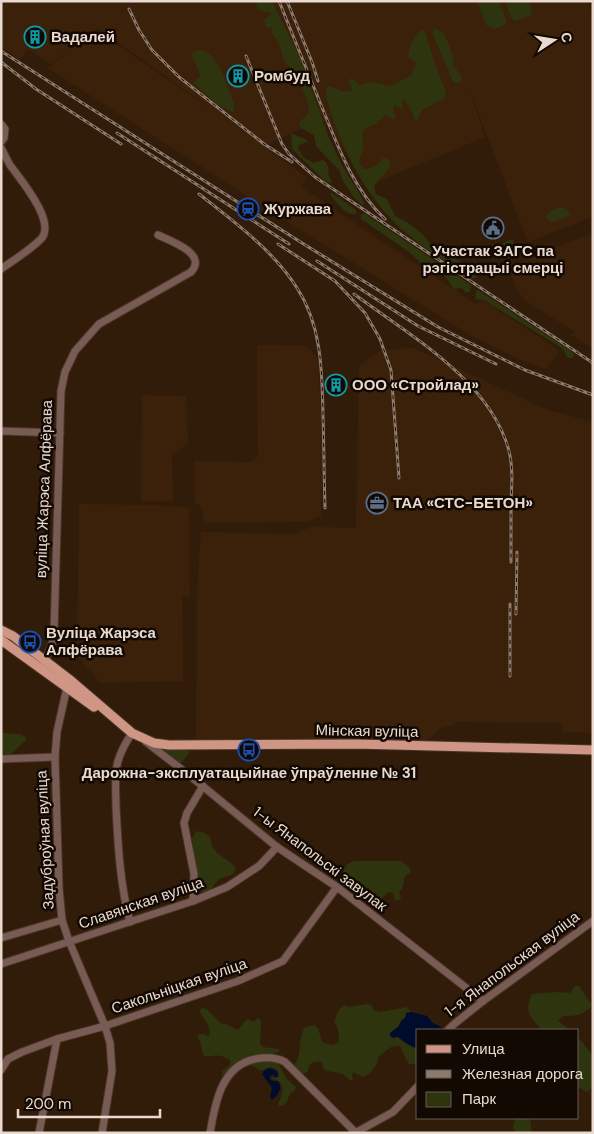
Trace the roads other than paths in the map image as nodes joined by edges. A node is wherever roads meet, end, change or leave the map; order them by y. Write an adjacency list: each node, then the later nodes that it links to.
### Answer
1 (1, 124): 2 (street)
2 (1, 142)
3 (1, 148): 5 (street)
4 (158, 234): 7 (street, вуліца Жарэса Алфёрава)
5 (1, 269)
6 (1, 431): 7 (street)
7 (60, 433): 10 (street, вуліца Жарэса Алфёрава)
8 (1, 630): 10 (main road)
9 (1, 640): 10 (main road)
10 (43, 665): 11 (main road, Мінская вуліца)
11 (68, 683): 12 (main road, Мінская вуліца); 15 (street, Задуброўная вуліца)
12 (132, 733): 13 (main road, Мінская вуліца); 23 (street)
13 (142, 739): 14 (main road, Мінская вуліца); 17 (street, 1-ы Янапольскі завулак)
14 (593, 750)
15 (55, 758): 16 (street); 21 (street, Задуброўная вуліца)
16 (1, 759)
17 (203, 786): 18 (street, 1-ы Янапольскі завулак); 20 (street)
18 (277, 847): 19 (street, 1-ы Янапольскі завулак); 20 (street, Славянская вуліца)
19 (337, 887): 27 (street, 1-ы Янапольскі завулак); 28 (street, Сакольніцкая вуліца)
20 (193, 901): 23 (street, Славянская вуліца)
21 (62, 920): 24 (street, Славянская вуліца); 25 (street, Задуброўная вуліца)
22 (593, 921): 27 (street, 1-я Янапольская вуліца)
23 (130, 922): 25 (street, Славянская вуліца)
24 (1, 938)
25 (69, 941): 26 (street, Славянская вуліца); 28 (street, Задуброўная вуліца)
26 (1, 964)
27 (483, 1001): 29 (street, 1-я Янапольская вуліца)
28 (105, 1026): 30 (street, Сакольніцкая вуліца); 34 (street, Задуброўная вуліца)
29 (449, 1029)
30 (57, 1039): 31 (street, Сакольніцкая вуліца); 33 (street)
31 (1, 1070)
32 (416, 1088): 36 (street)
33 (39, 1133)
34 (102, 1133)
35 (210, 1133): 36 (street)
36 (356, 1133)

